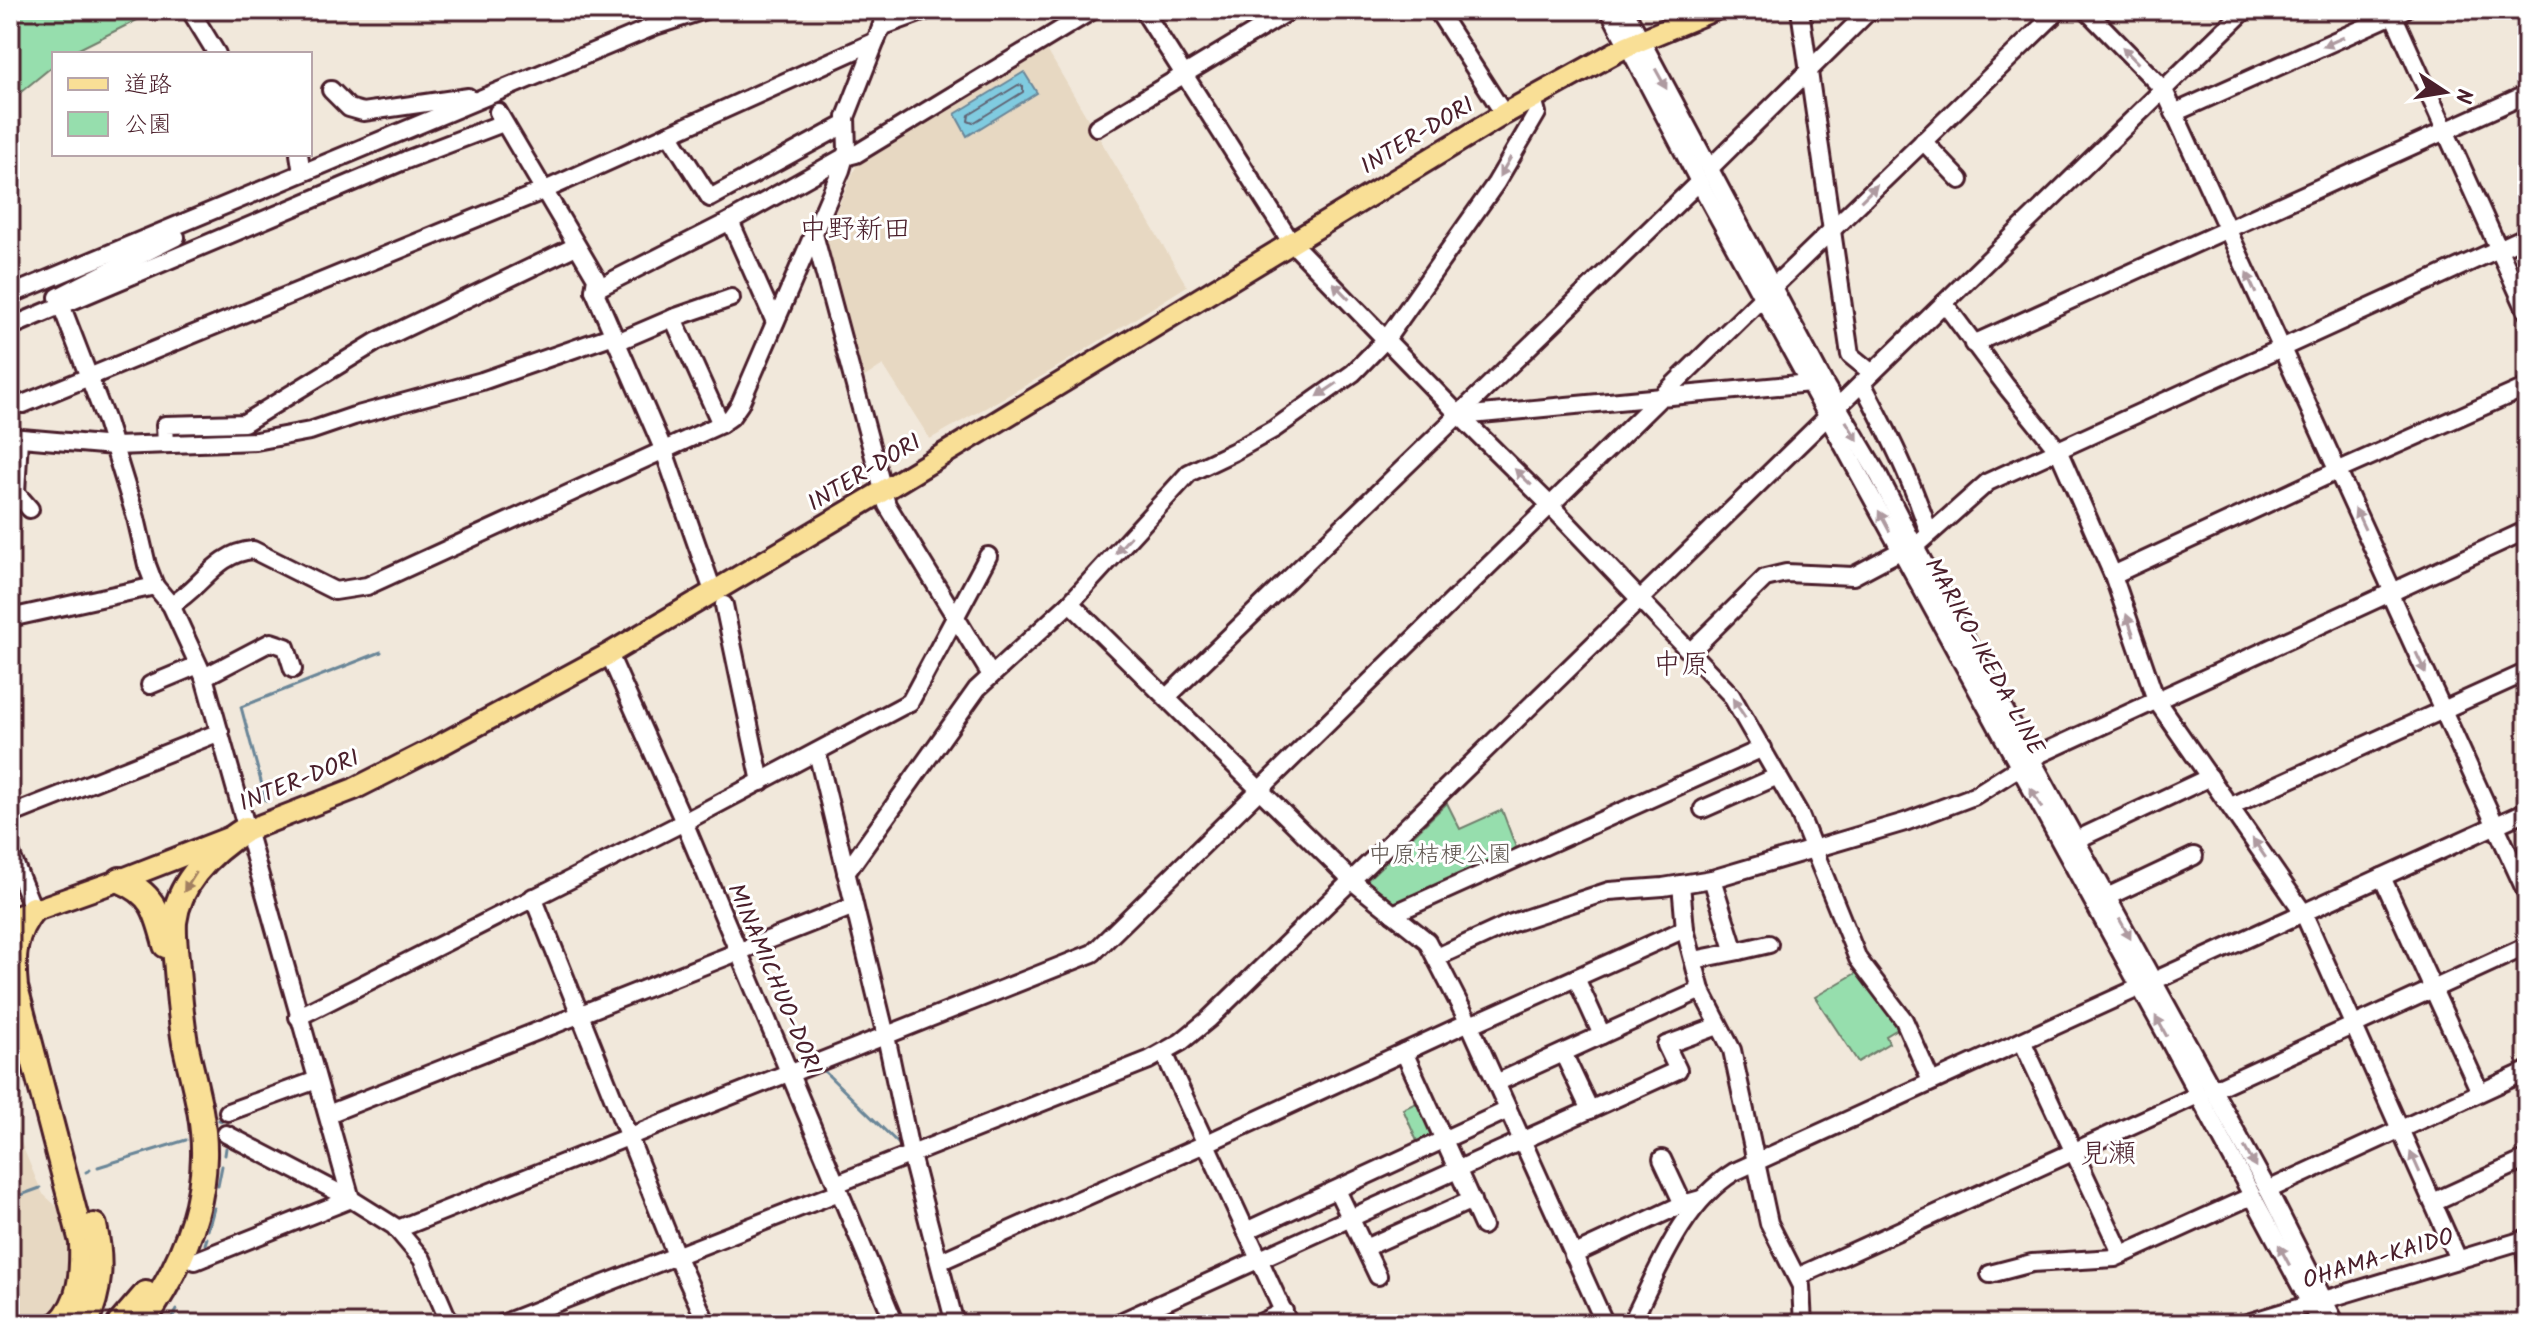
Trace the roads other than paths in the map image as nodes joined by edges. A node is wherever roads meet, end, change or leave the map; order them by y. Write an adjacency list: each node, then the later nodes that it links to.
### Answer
1 (190, 10): 20 (street)
2 (705, 10): 26 (street)
3 (888, 10): 18 (street)
4 (928, 10): 18 (street)
5 (1093, 10): 37 (street)
6 (1143, 10): 22 (street)
7 (1291, 10): 22 (street)
8 (1437, 10): 29 (street)
9 (1609, 10): 19 (street, MARIKO-IKEDA LINE)
10 (1625, 10): 19 (street, MARIKO-IKEDA LINE)
11 (1714, 10): 19 (main road, INTER-DORI)
12 (1800, 10): 21 (street)
13 (1870, 10): 21 (street)
14 (2059, 10): 34 (street)
15 (2086, 10): 24 (street, one-way to 15)
16 (2245, 10): 24 (street)
17 (2396, 12): 28 (street, one-way to 28); 32 (street)
18 (878, 34): 30 (street); 33 (street)
19 (1634, 43): 27 (main road, INTER-DORI); 39 (street, MARIKO-IKEDA LINE, one-way to 39); 42 (street, MARIKO-IKEDA LINE)
20 (216, 52)
21 (1809, 71): 39 (street); 47 (street)
22 (1184, 74): 31 (street); 50 (street)
23 (331, 90): 26 (street)
24 (2164, 90): 28 (street); 57 (street)
25 (2527, 94): 32 (street)
26 (486, 97): 38 (street)
27 (1533, 98): 29 (main road, INTER-DORI); 64 (street, one-way to 64)
28 (2174, 113): 46 (street)
29 (1504, 114): 50 (main road, INTER-DORI)
30 (844, 125): 33 (street); 37 (street)
31 (1097, 127)
32 (2447, 131): 46 (street); 52 (street)
33 (669, 134): 43 (street)
34 (1923, 141): 41 (street); 47 (street, one-way to 34)
35 (299, 156): 40 (street)
36 (309, 156): 38 (street)
37 (844, 157): 44 (street); 48 (street)
38 (321, 165): 40 (street)
39 (1710, 168): 54 (street, MARIKO-IKEDA LINE)
40 (302, 173): 45 (street)
41 (1960, 180)
42 (1699, 182): 54 (street, MARIKO-IKEDA LINE); 74 (street)
43 (545, 190): 51 (street); 58 (street); 68 (street)
44 (730, 221): 53 (street); 61 (street)
45 (182, 225): 55 (street); 58 (street)
46 (2226, 228): 65 (street); 66 (street, one-way to 46)
47 (1831, 231): 54 (street); 67 (street)
48 (814, 234): 61 (street); 82 (street)
49 (2527, 236): 52 (street)
50 (1291, 242): 64 (street, one-way to 50); 82 (main road, INTER-DORI)
51 (576, 246): 53 (street); 77 (street)
52 (2499, 249): 59 (street); 66 (street)
53 (594, 290): 63 (street)
54 (1768, 292): 69 (street, MARIKO-IKEDA LINE); 71 (street); 73 (street, MARIKO-IKEDA LINE)
55 (10, 295)
56 (731, 298): 60 (street)
57 (1944, 303): 65 (street); 67 (street)
58 (60, 305): 62 (street); 68 (street)
59 (2527, 312)
60 (673, 318): 63 (street); 75 (street)
61 (775, 322): 75 (street)
62 (10, 327)
63 (615, 338): 77 (street); 80 (street)
64 (1387, 338): 74 (street); 94 (street, one-way to 94)
65 (1973, 344): 79 (street)
66 (2280, 348): 79 (street); 81 (street)
67 (1867, 378): 73 (street); 86 (street)
68 (90, 379): 72 (street); 78 (street)
69 (1810, 383): 71 (street); 73 (street, MARIKO-IKEDA LINE)
70 (2527, 387): 81 (street)
71 (1660, 397): 74 (street); 83 (street)
72 (23, 404)
73 (1832, 411): 87 (street, MARIKO-IKEDA LINE); 93 (street)
74 (1460, 416): 83 (street, one-way to 74); 105 (street)
75 (721, 424): 80 (street)
76 (14, 437): 78 (street); 84 (street)
77 (166, 444): 78 (street)
78 (114, 446): 90 (street)
79 (2058, 450): 86 (street); 89 (street)
80 (664, 451): 92 (street); 95 (street)
81 (2337, 471): 89 (street); 91 (street, one-way to 81)
82 (883, 491): 92 (main road, INTER-DORI); 96 (street)
83 (1550, 505): 93 (street); 115 (street)
84 (30, 509)
85 (2527, 530): 91 (street)
86 (1929, 533): 87 (street)
87 (1908, 549): 98 (street); 111 (street, MARIKO-IKEDA LINE)
88 (988, 556): 96 (street)
89 (2113, 575): 106 (street, one-way to 89)
90 (155, 586): 95 (street); 97 (street)
91 (2390, 591): 106 (street); 107 (street, one-way to 107)
92 (719, 598): 99 (main road, INTER-DORI); 114 (street)
93 (1641, 600): 98 (street); 131 (street)
94 (1070, 603): 103 (street); 105 (street)
95 (171, 605): 101 (street)
96 (955, 614): 103 (street); 110 (street)
97 (10, 618)
98 (1691, 651): 109 (street, one-way to 98)
99 (609, 654): 120 (street, MINAMICHUO-DORI); 122 (main road, INTER-DORI)
100 (293, 669): 101 (street)
101 (201, 671): 104 (street); 108 (street)
102 (2527, 672): 107 (street)
103 (991, 675): 127 (street)
104 (150, 685)
105 (1167, 697): 115 (street)
106 (2156, 700): 111 (street); 113 (street)
107 (2443, 710): 116 (street); 121 (street)
108 (220, 732): 119 (street); 122 (street)
109 (1763, 748): 112 (street); 139 (street)
110 (817, 752): 114 (street); 127 (street)
111 (2026, 763): 123 (street, MARIKO-IKEDA LINE); 124 (street); 148 (street, MARIKO-IKEDA LINE, one-way to 111)
112 (1778, 776): 117 (street); 124 (street)
113 (2210, 777): 116 (street); 123 (street)
114 (761, 782): 120 (street)
115 (1260, 788): 131 (street); 160 (street)
116 (2231, 806): 137 (street, one-way to 116)
117 (1703, 809)
118 (2527, 811): 121 (street)
119 (10, 815)
120 (684, 822): 134 (street); 144 (street, MINAMICHUO-DORI)
121 (2497, 825): 128 (street); 133 (street)
122 (246, 829): 130 (main road, INTER-DORI); 151 (highway, one-way to 151); 154 (street)
123 (2076, 840): 135 (street, MARIKO-IKEDA LINE)
124 (1815, 850): 129 (street); 169 (street)
125 (10, 852): 138 (street)
126 (2194, 856): 135 (street)
127 (846, 873): 136 (street)
128 (2382, 877): 137 (street); 149 (street)
129 (1712, 879): 132 (street); 143 (street)
130 (120, 880): 138 (main road, INTER-DORI); 151 (highway)
131 (1351, 880): 139 (street); 164 (street)
132 (1681, 884): 140 (street); 145 (street)
133 (2527, 894)
134 (533, 897): 153 (street); 154 (street)
135 (2107, 897): 148 (street, MARIKO-IKEDA LINE, one-way to 148)
136 (854, 906): 144 (street); 160 (street)
137 (2303, 912): 148 (street); 156 (street)
138 (21, 914): 158 (highway)
139 (1393, 914): 145 (street)
140 (1685, 929): 146 (street); 147 (street)
141 (1769, 944): 143 (street)
142 (2527, 946): 149 (street)
143 (1739, 951): 146 (street)
144 (737, 952): 153 (street); 167 (street, MINAMICHUO-DORI)
145 (1437, 957): 155 (street)
146 (1694, 960): 150 (street)
147 (1576, 978): 155 (street); 159 (street)
148 (2147, 984): 162 (street); 171 (street, MARIKO-IKEDA LINE)
149 (2431, 989): 156 (street); 172 (street)
150 (1701, 990): 157 (street); 159 (street)
151 (179, 993): 161 (highway)
152 (10, 995): 158 (highway)
153 (580, 1015): 177 (street); 180 (street)
154 (298, 1017): 168 (street)
155 (1469, 1024): 163 (street); 170 (street)
156 (2353, 1025): 171 (street); 178 (street)
157 (1718, 1026): 175 (street); 188 (street)
158 (26, 1029): 173 (highway)
159 (1602, 1035): 165 (street)
160 (886, 1036): 167 (street); 185 (street)
161 (185, 1041): 220 (highway); 221 (highway)
162 (2022, 1041): 169 (street); 184 (street)
163 (1404, 1052): 181 (street); 183 (street)
164 (1164, 1053): 183 (street); 185 (street)
165 (1563, 1053): 170 (street); 175 (street)
166 (2527, 1071): 172 (street)
167 (789, 1074): 180 (street); 190 (street, MINAMICHUO-DORI)
168 (317, 1080): 176 (street); 177 (street)
169 (1931, 1081): 188 (street)
170 (1496, 1083): 174 (street)
171 (2205, 1092): 184 (street); 192 (street, MARIKO-IKEDA LINE, one-way to 192); 193 (street, MARIKO-IKEDA LINE)
172 (2480, 1092): 178 (street)
173 (48, 1108): 218 (highway); 219 (highway)
174 (1508, 1110): 181 (street); 182 (street)
175 (1590, 1110): 182 (street)
176 (228, 1112)
177 (328, 1114): 194 (street)
178 (2400, 1128): 192 (street); 197 (street, one-way to 178)
179 (226, 1134): 194 (street)
180 (629, 1137): 201 (street); 205 (street)
181 (1444, 1140): 189 (street); 191 (street)
182 (1521, 1141): 189 (street); 206 (street)
183 (1207, 1143): 202 (street); 211 (street)
184 (2074, 1150): 207 (street); 215 (street)
185 (911, 1155): 190 (street); 211 (street)
186 (1662, 1159): 198 (street)
187 (2527, 1159): 197 (street)
188 (1754, 1161): 195 (street); 215 (street)
189 (1458, 1168): 196 (street); 199 (street)
190 (837, 1188): 205 (street); 225 (street, MINAMICHUO-DORI)
191 (1337, 1190): 199 (street); 202 (street)
192 (2268, 1190): 216 (street, MARIKO-IKEDA LINE)
193 (2252, 1196): 207 (street); 216 (street, MARIKO-IKEDA LINE, one-way to 193)
194 (351, 1199): 201 (street); 210 (street)
195 (1701, 1199): 198 (street); 230 (street)
196 (1472, 1200): 200 (street); 204 (street)
197 (2433, 1202): 208 (street)
198 (1683, 1204): 206 (street)
199 (1350, 1218): 204 (street); 209 (street)
200 (1483, 1226)
201 (398, 1229): 222 (street)
202 (1246, 1231): 209 (street)
203 (2526, 1239): 208 (street, OHAMA-KAIDO); 212 (street)
204 (1365, 1248): 214 (street)
205 (674, 1250): 223 (street); 224 (street)
206 (1573, 1255): 229 (street)
207 (2122, 1255): 213 (street)
208 (2458, 1259): 216 (street, OHAMA-KAIDO)
209 (1259, 1260): 217 (street); 227 (street)
210 (195, 1261)
211 (941, 1261): 226 (street)
212 (2527, 1266)
213 (1990, 1274)
214 (1378, 1276)
215 (1797, 1277): 231 (street)
216 (2317, 1303): 232 (street, OHAMA-KAIDO); 233 (street, MARIKO-IKEDA LINE); 234 (street, MARIKO-IKEDA LINE)
217 (1287, 1318): 228 (street)
218 (59, 1324)
219 (85, 1324)
220 (120, 1324)
221 (141, 1324)
222 (450, 1324)
223 (502, 1324)
224 (707, 1324)
225 (895, 1324)
226 (955, 1324)
227 (1116, 1324)
228 (1258, 1324)
229 (1605, 1324)
230 (1631, 1324)
231 (1803, 1324)
232 (2244, 1324)
233 (2321, 1324)
234 (2336, 1324)

